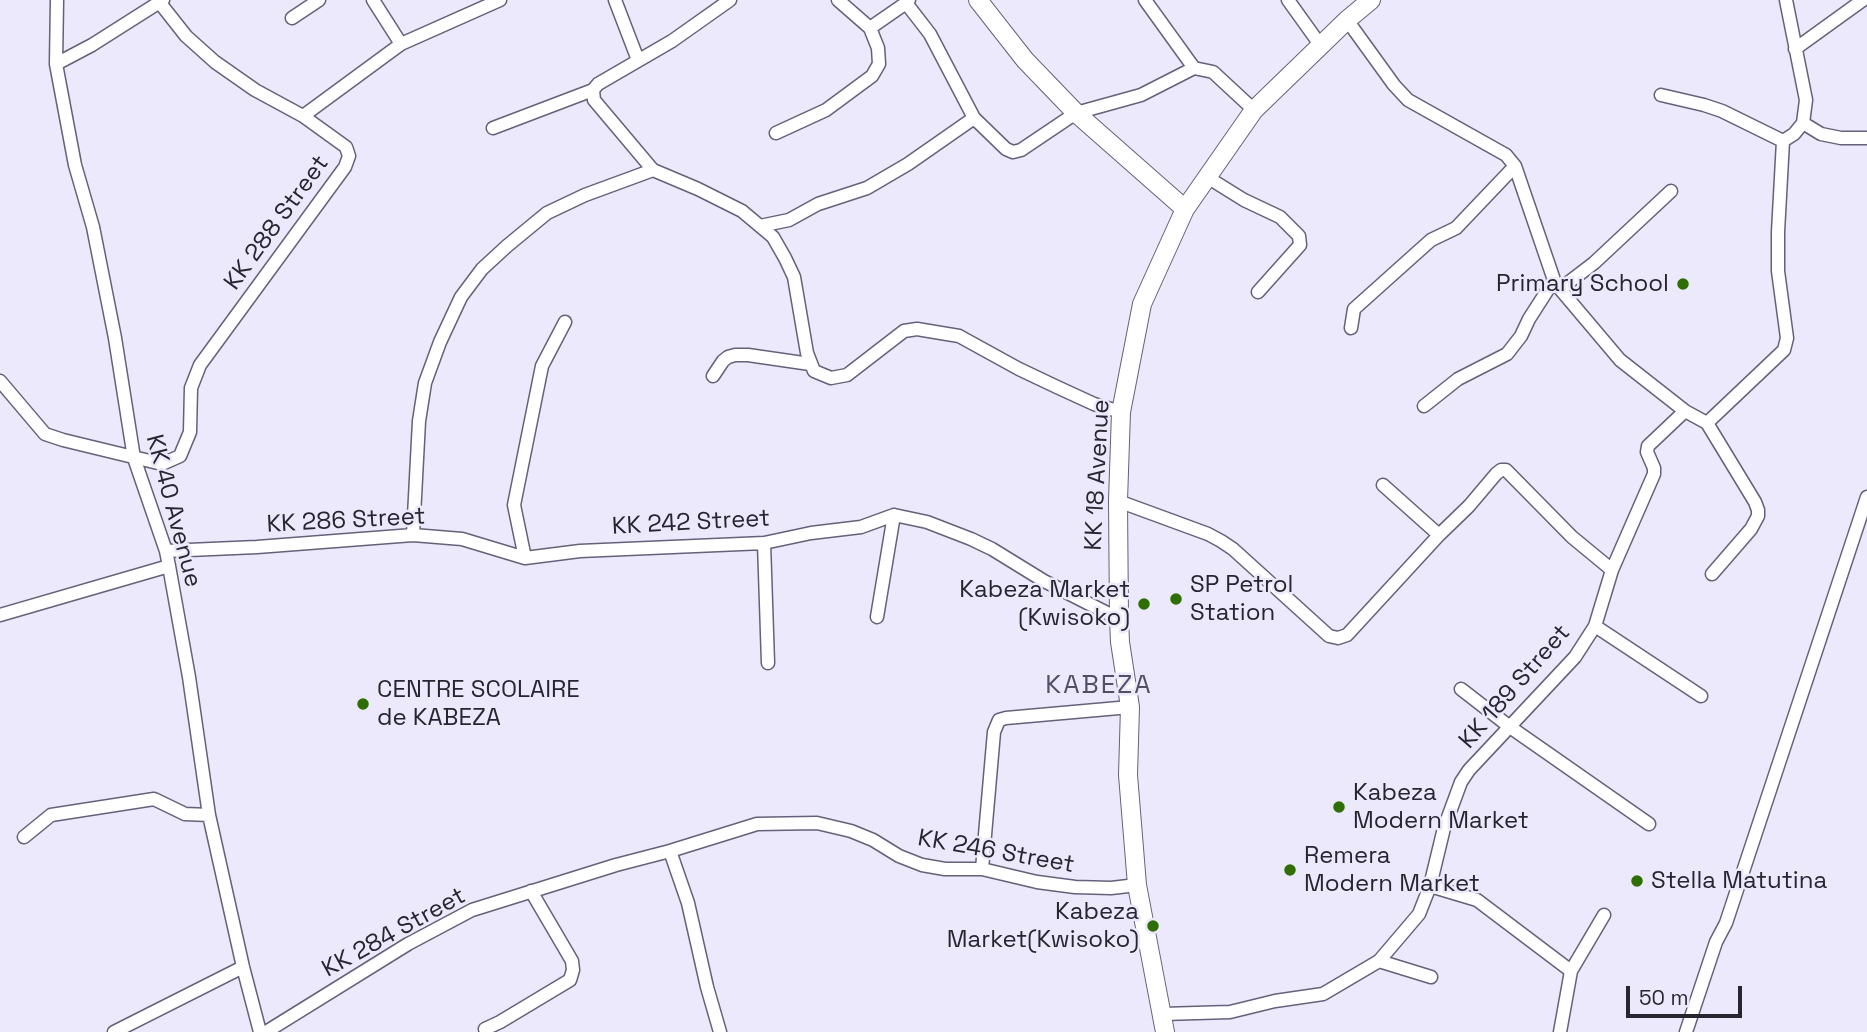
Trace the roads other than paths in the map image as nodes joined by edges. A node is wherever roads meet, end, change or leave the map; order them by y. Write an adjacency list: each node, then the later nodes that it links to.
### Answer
1 (57, 0): 24 (street, KK 40 Avenue)
2 (319, 0): 17 (street)
3 (373, 0): 20 (street)
4 (500, 0): 16 (street)
5 (615, 0): 23 (street)
6 (730, 0): 23 (street)
7 (838, 0): 19 (street)
8 (978, 0): 29 (main road)
9 (1145, 0): 25 (street)
10 (1289, 0): 21 (street)
11 (1371, 0): 18 (main road, KK 18 Avenue)
12 (1786, 0): 22 (street)
13 (1863, 0): 22 (street)
14 (161, 1): 24 (street); 30 (street, KK 288 Street)
15 (907, 2): 19 (street); 31 (street)
16 (483, 3): 20 (street)
17 (292, 18)
18 (1347, 20): 21 (main road, KK 18 Avenue); 37 (street)
19 (870, 28): 34 (street)
20 (401, 44): 30 (street)
21 (1321, 46): 28 (main road, KK 18 Avenue)
22 (1795, 49): 32 (street)
23 (638, 60): 26 (street)
24 (56, 64): 54 (street, KK 40 Avenue)
25 (1194, 68): 28 (street); 29 (street)
26 (593, 90): 33 (street); 38 (street)
27 (1661, 95): 36 (street)
28 (1254, 110): 39 (main road, KK 18 Avenue)
29 (1076, 113): 31 (street); 41 (main road)
30 (303, 116): 54 (street, KK 288 Street)
31 (974, 118): 42 (street)
32 (1803, 123): 35 (street); 36 (street)
33 (493, 128)
34 (776, 133)
35 (1867, 138)
36 (1783, 141): 53 (street)
37 (1516, 166): 43 (street); 46 (street)
38 (653, 170): 42 (street); 59 (street)
39 (1207, 177): 41 (main road, KK 18 Avenue); 44 (street)
40 (1671, 191): 43 (street)
41 (1185, 209): 52 (main road, KK 18 Avenue)
42 (760, 226): 47 (street)
43 (1557, 285): 50 (street); 51 (street)
44 (1258, 292)
45 (565, 322): 63 (street)
46 (1351, 328)
47 (810, 364): 48 (street); 52 (street)
48 (713, 376)
49 (0, 381): 54 (street)
50 (1424, 406)
51 (1685, 411): 53 (street); 65 (street, KK 189 Street)
52 (1121, 412): 57 (main road, KK 18 Avenue)
53 (1707, 423): 66 (street)
54 (134, 458): 62 (street, KK 40 Avenue)
55 (1383, 485): 60 (street)
56 (1867, 497): 96 (street)
57 (1118, 501): 60 (street); 69 (main road, KK 18 Avenue)
58 (894, 515): 61 (street, KK 242 Street); 68 (street); 69 (street)
59 (413, 535): 62 (street, KK 286 Street); 63 (street, KK 286 Street)
60 (1439, 536): 65 (street)
61 (764, 543): 63 (street, KK 242 Street); 71 (street)
62 (166, 551): 64 (street, KK 40 Avenue)
63 (525, 558)
64 (169, 566): 67 (street); 76 (street, KK 40 Avenue)
65 (1612, 570): 70 (street, KK 189 Street)
66 (1712, 574)
67 (0, 615)
68 (877, 617)
69 (1119, 619): 74 (main road, KK 18 Avenue)
70 (1595, 626): 73 (street); 75 (street, KK 189 Street)
71 (768, 663)
72 (1461, 689): 75 (street)
73 (1701, 696)
74 (1130, 707): 80 (street); 81 (main road, KK 18 Avenue)
75 (1510, 727): 77 (street); 82 (street, KK 189 Street)
76 (209, 815): 78 (street); 86 (street, KK 40 Avenue)
77 (1649, 824)
78 (24, 837)
79 (670, 850): 80 (street, KK 246 Street); 83 (street, KK 284 Street); 94 (street)
80 (982, 869): 81 (street, KK 246 Street)
81 (1137, 886): 89 (main road, KK 18 Avenue)
82 (1430, 886): 85 (street, KK 189 Street); 87 (street)
83 (531, 891): 90 (street); 93 (street, KK 284 Street)
84 (1604, 915): 87 (street)
85 (1378, 961): 88 (street); 89 (street, KK 189 Street)
86 (243, 967): 91 (street); 92 (street, KK 40 Avenue)
87 (1571, 971): 95 (street)
88 (1432, 977)
89 (1163, 1027)
90 (485, 1029)
91 (114, 1032)
92 (260, 1032)
93 (266, 1032)
94 (720, 1032)
95 (1560, 1032)
96 (1686, 1032)

